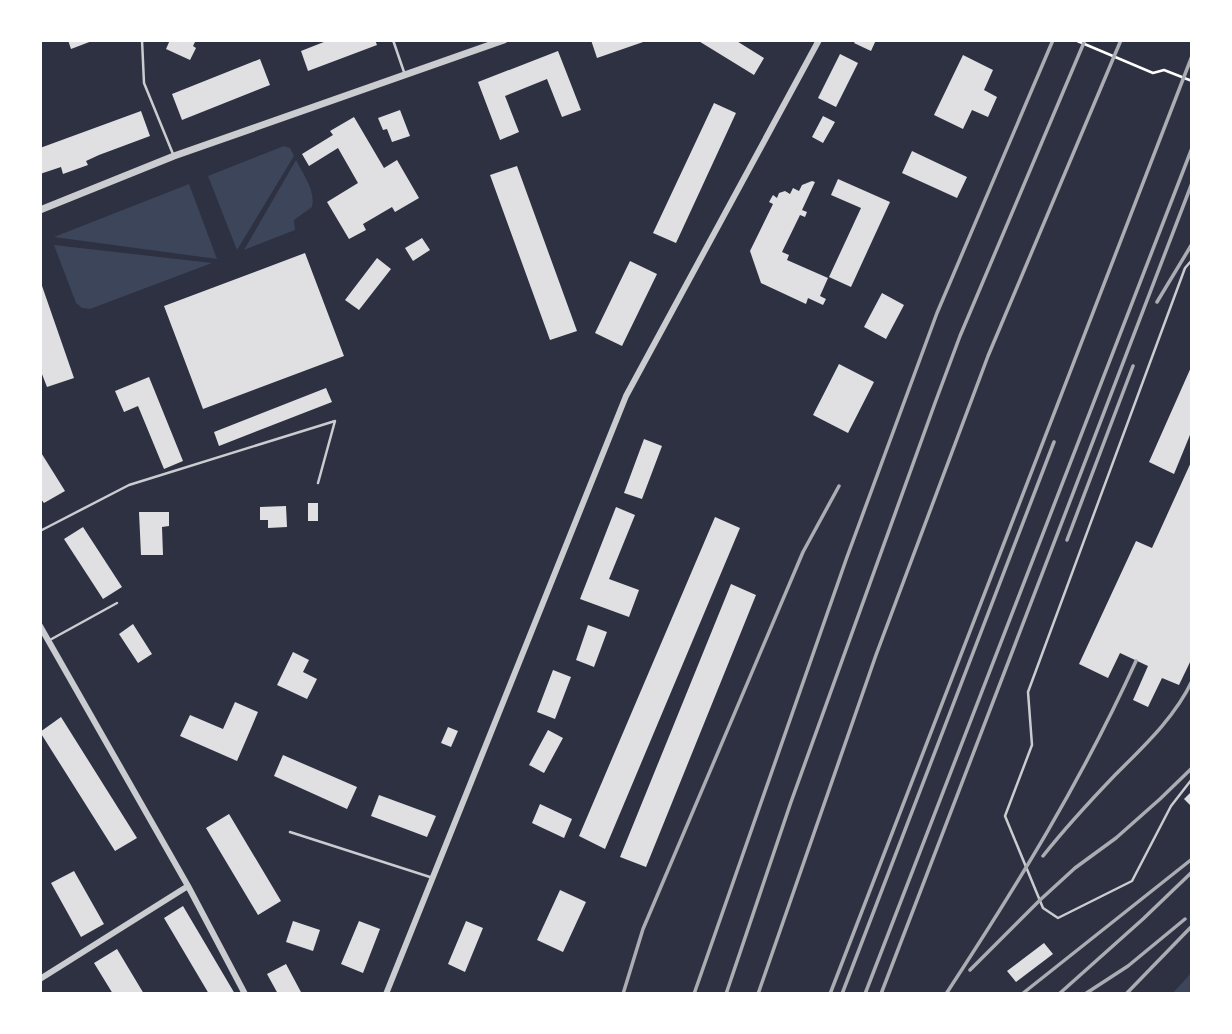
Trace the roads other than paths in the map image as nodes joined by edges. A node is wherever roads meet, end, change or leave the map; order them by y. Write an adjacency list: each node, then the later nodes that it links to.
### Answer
1 (142, 40): 6 (lane)
2 (393, 40): 5 (lane)
3 (504, 40): 5 (street)
4 (819, 40): 16 (street)
5 (405, 75): 6 (street)
6 (174, 156): 7 (street)
7 (40, 210)
8 (1192, 260): 14 (lane)
9 (318, 483): 10 (lane)
10 (40, 531)
11 (117, 603): 13 (lane)
12 (41, 631): 13 (street)
13 (48, 641): 17 (street)
14 (1192, 779)
15 (290, 832): 16 (lane)
16 (433, 878): 20 (street)
17 (188, 886): 18 (street); 19 (street)
18 (40, 979)
19 (245, 994)
20 (386, 994)

